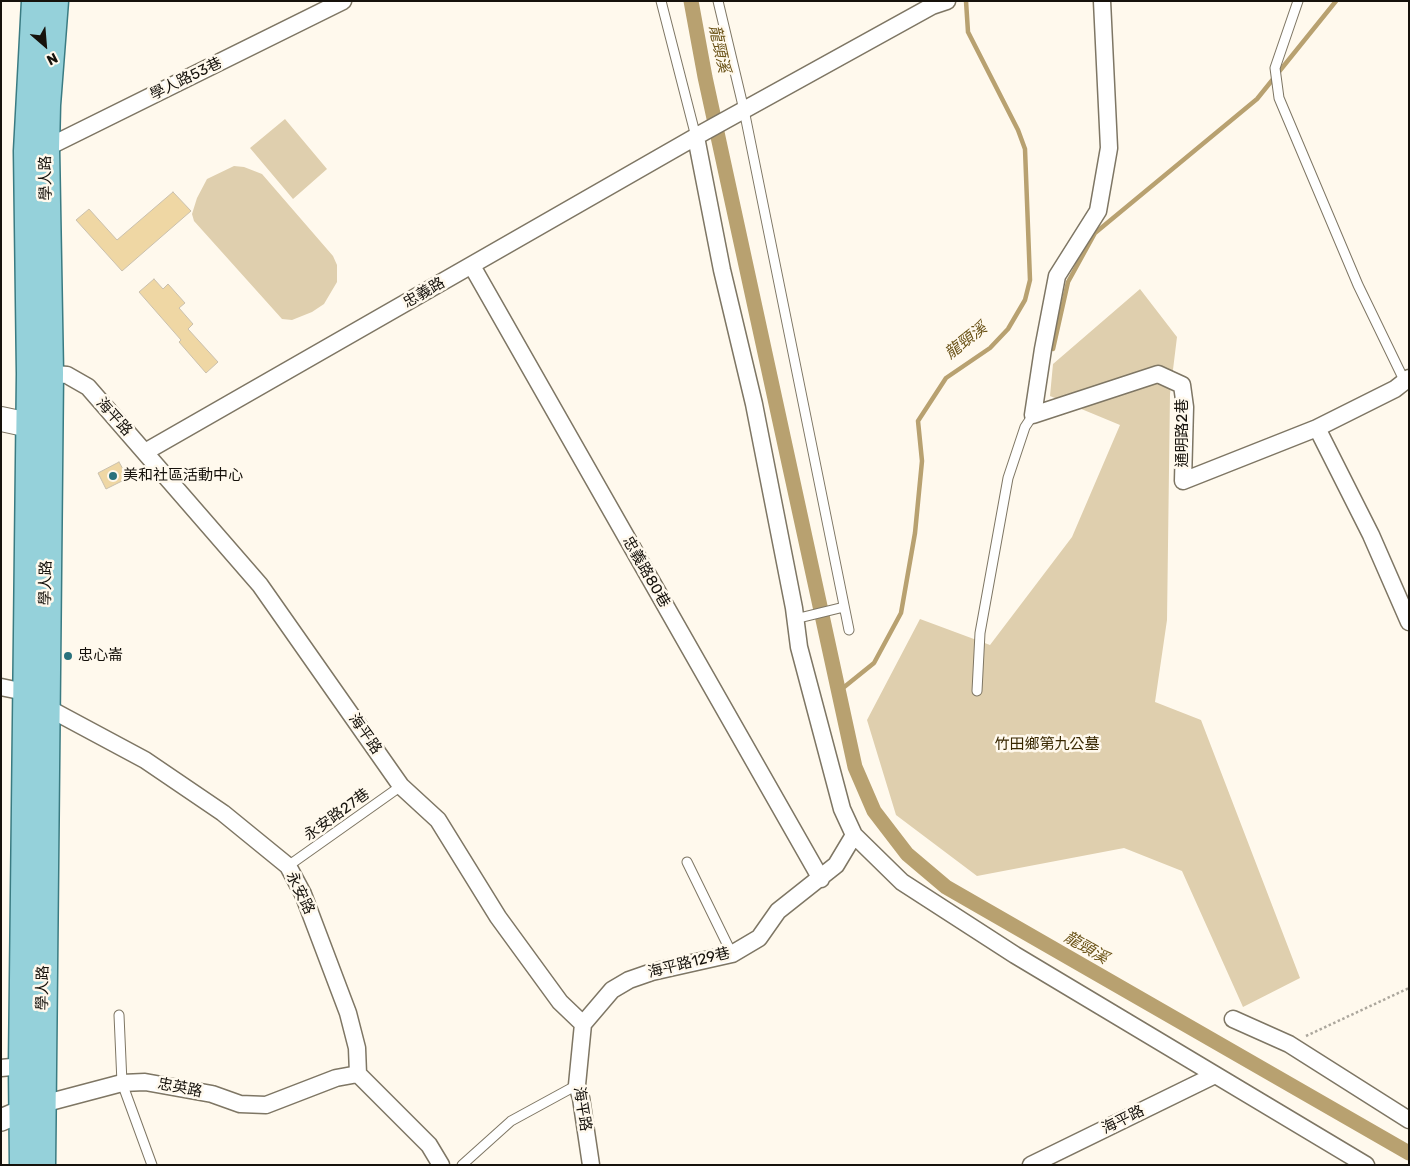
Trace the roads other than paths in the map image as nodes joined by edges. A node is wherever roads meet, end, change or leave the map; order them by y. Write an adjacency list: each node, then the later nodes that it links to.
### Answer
1 (35, 1): 11 (main road, 學人路)
2 (55, 1): 11 (main road, 學人路)
3 (343, 1): 11 (street, 學人路53巷)
4 (661, 1): 10 (lane)
5 (718, 1): 9 (lane)
6 (947, 1): 9 (street, 忠義路)
7 (1102, 1): 15 (street)
8 (1298, 1): 14 (lane)
9 (741, 112): 10 (street, 忠義路); 20 (lane)
10 (700, 135): 12 (street, 忠義路); 21 (street)
11 (36, 150): 13 (main road, 學人路)
12 (472, 266): 19 (street, 忠義路); 31 (street, 忠義路80巷)
13 (40, 373): 17 (main road, 學人路); 19 (street, 海平路)
14 (1406, 379): 18 (street, 通明路2巷)
15 (1033, 415): 18 (street, 通明路2巷); 25 (lane)
16 (1, 419): 17 (main road)
17 (38, 425): 24 (main road, 學人路); 26 (main road, 學人路)
18 (1317, 428): 22 (street)
19 (145, 452): 27 (street, 海平路)
20 (844, 608): 21 (lane); 23 (lane)
21 (795, 619): 28 (street)
22 (1409, 622)
23 (849, 630)
24 (13, 690): 26 (street, 永安路); 36 (main road, 學人路)
25 (977, 691)
26 (48, 708): 30 (street, 永安路); 41 (main road, 學人路)
27 (401, 786): 30 (lane, 永安路27巷); 35 (street, 海平路)
28 (854, 835): 31 (street, 海平路129巷); 38 (street)
29 (687, 862): 32 (lane)
30 (288, 866): 37 (street, 永安路)
31 (821, 879): 32 (street, 海平路129巷)
32 (732, 954): 35 (street, 海平路129巷)
33 (119, 1015): 39 (lane)
34 (1233, 1019): 42 (street)
35 (583, 1024): 40 (street, 海平路)
36 (12, 1067): 41 (main road, 學人路)
37 (358, 1074): 39 (street, 忠英路); 46 (street)
38 (1215, 1075): 49 (street, 海平路); 50 (street)
39 (122, 1083): 41 (street, 忠英路); 45 (lane)
40 (577, 1085): 47 (lane); 48 (street, 海平路)
41 (21, 1112): 43 (main road, 學人路); 44 (main road, 學人路)
42 (1409, 1120)
43 (24, 1165)
44 (42, 1165)
45 (152, 1165)
46 (441, 1165)
47 (462, 1165)
48 (591, 1165)
49 (1032, 1165)
50 (1366, 1165)

